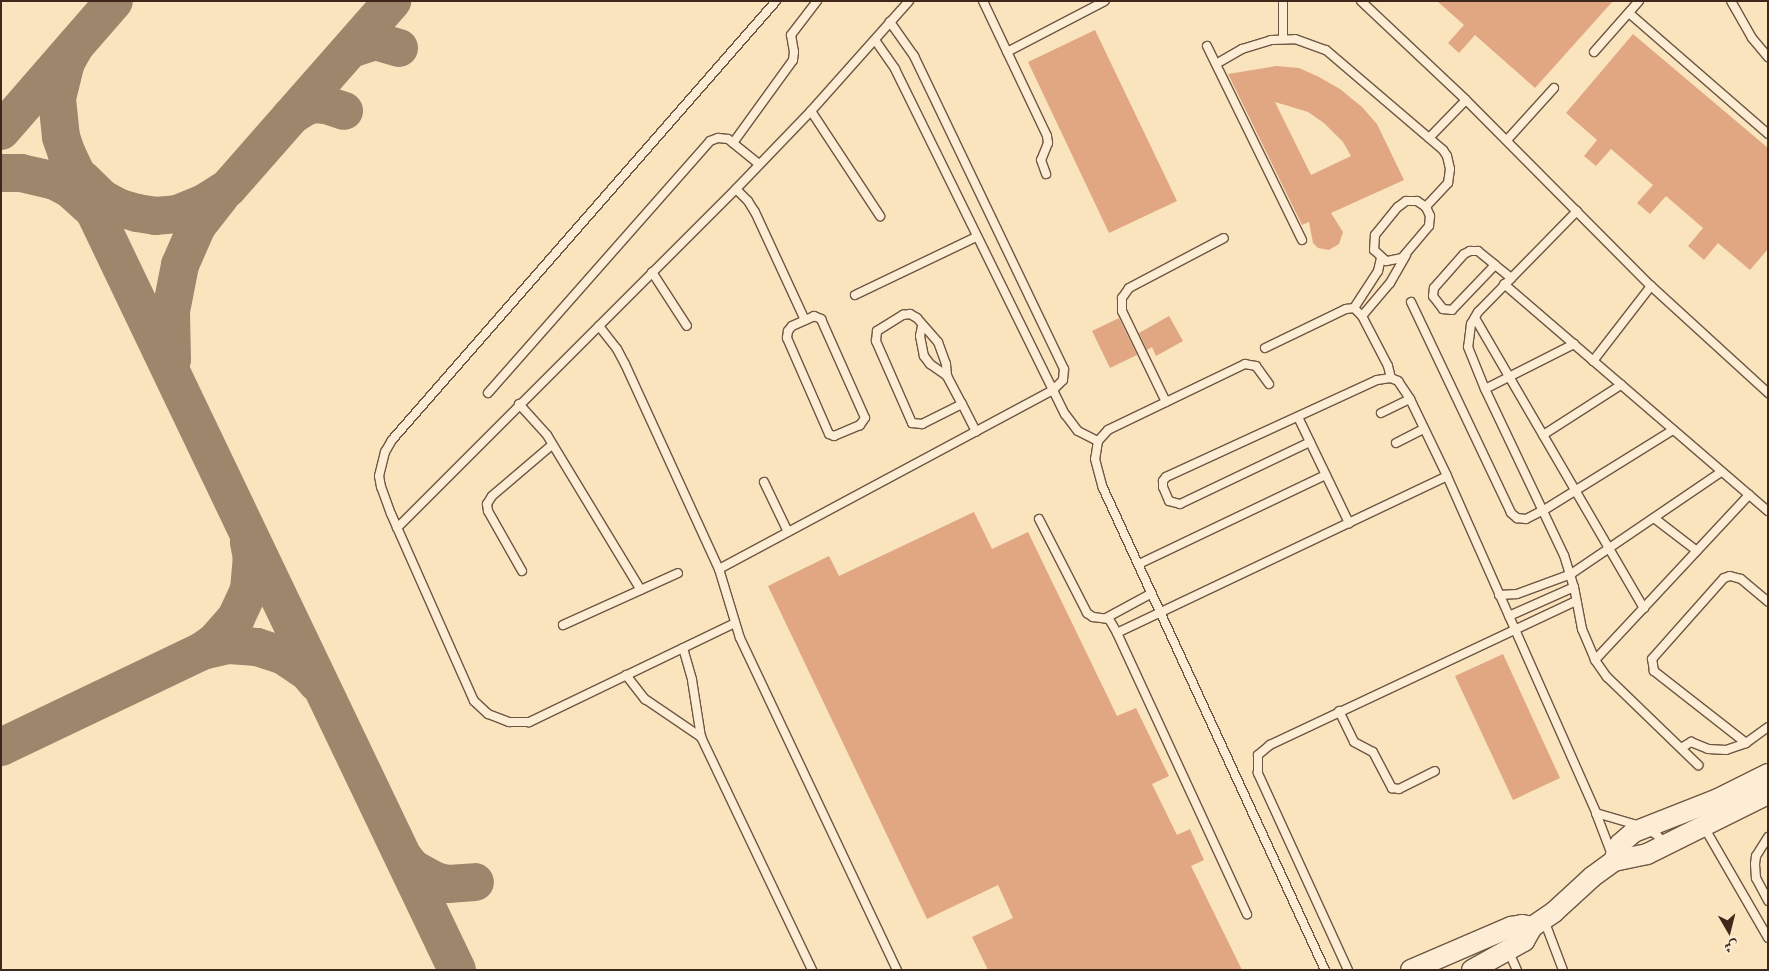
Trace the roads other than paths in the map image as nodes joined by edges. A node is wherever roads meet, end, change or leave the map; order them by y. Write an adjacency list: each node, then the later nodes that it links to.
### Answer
1 (776, 1): 88 (lane)
2 (817, 1): 25 (lane)
3 (909, 1): 11 (lane)
4 (983, 1): 15 (lane)
5 (1106, 1): 15 (lane)
6 (1283, 1): 12 (lane)
7 (1361, 1): 20 (lane)
8 (1639, 1): 10 (lane)
9 (1731, 1): 17 (lane)
10 (1628, 13): 16 (lane); 22 (lane)
11 (890, 22): 13 (lane); 60 (lane)
12 (1283, 38): 18 (lane); 23 (lane)
13 (875, 40): 21 (lane); 32 (lane)
14 (1208, 46): 18 (lane)
15 (1007, 52): 27 (lane)
16 (1594, 52)
17 (1768, 57)
18 (1216, 64): 34 (lane)
19 (1554, 88): 24 (lane)
20 (1466, 100): 23 (lane); 24 (lane)
21 (811, 111): 26 (lane); 31 (lane)
22 (1768, 134)
23 (1429, 138): 29 (lane)
24 (1506, 140): 30 (lane)
25 (733, 143): 26 (lane); 61 (lane)
26 (759, 164): 28 (lane)
27 (1046, 174)
28 (736, 188): 38 (lane); 47 (lane)
29 (1426, 206): 35 (lane); 36 (lane)
30 (1577, 211): 39 (lane); 41 (lane)
31 (880, 216)
32 (976, 237): 42 (lane); 60 (lane)
33 (1224, 238): 64 (lane)
34 (1302, 240)
35 (1406, 254): 36 (lane); 45 (lane)
36 (1381, 258): 44 (lane)
37 (1495, 265): 37 (lane); 39 (lane)
38 (652, 272): 48 (lane); 49 (lane)
39 (1511, 278): 40 (lane)
40 (1504, 284): 46 (lane); 51 (lane)
41 (1651, 286): 53 (lane); 62 (lane)
42 (855, 295)
43 (1411, 302): 83 (lane)
44 (1354, 308): 45 (lane); 52 (lane)
45 (1362, 316): 56 (lane)
46 (1475, 318): 55 (lane); 59 (lane)
47 (806, 320): 47 (lane)
48 (599, 326): 65 (lane); 93 (lane)
49 (687, 326)
50 (922, 326): 54 (lane); 54 (lane); 66 (lane)
51 (1574, 344): 53 (lane); 55 (lane)
52 (1265, 348)
53 (1593, 361): 58 (lane)
54 (947, 376): 66 (lane)
55 (1509, 377): 59 (lane); 72 (lane)
56 (1391, 378): 63 (lane); 68 (lane)
57 (1269, 384): 64 (lane)
58 (1621, 385): 70 (lane); 72 (lane)
59 (1486, 388): 83 (lane)
60 (1053, 390): 71 (lane); 73 (lane)
61 (488, 393)
62 (1768, 393)
63 (1410, 399): 67 (lane); 69 (lane)
64 (1166, 402): 73 (lane)
65 (519, 404): 76 (lane); 88 (lane)
66 (962, 404): 71 (lane)
67 (1381, 413)
68 (1298, 416): 74 (lane); 74 (lane)
69 (1424, 429): 75 (lane); 79 (lane)
70 (1673, 430): 77 (lane); 81 (lane)
71 (976, 432): 89 (lane)
72 (1543, 435): 81 (lane)
73 (1098, 441): 92 (lane)
74 (1310, 442): 78 (lane)
75 (1396, 443)
76 (552, 444): 94 (lane); 98 (lane)
77 (1721, 472): 82 (lane); 85 (lane)
78 (1326, 475): 87 (lane); 92 (lane)
79 (1447, 476): 87 (lane); 100 (lane)
80 (764, 482): 89 (lane)
81 (1576, 490): 83 (lane); 90 (lane)
82 (1749, 495): 84 (lane); 91 (lane)
83 (1544, 510): 96 (lane)
84 (1768, 512)
85 (1654, 518): 90 (lane); 91 (lane)
86 (1039, 519): 106 (lane)
87 (1349, 523): 104 (lane)
88 (397, 528): 113 (lane)
89 (788, 532): 93 (lane)
90 (1610, 549): 96 (lane); 103 (lane)
91 (1698, 551): 103 (lane)
92 (1139, 564): 99 (lane)
93 (719, 569): 107 (lane)
94 (522, 571)
95 (678, 573): 98 (lane)
96 (1570, 574): 97 (lane); 100 (lane)
97 (1574, 587): 101 (lane); 105 (lane)
98 (641, 590): 108 (lane)
99 (1152, 593): 104 (lane); 106 (lane)
100 (1499, 595): 105 (lane)
101 (1576, 601): 109 (lane); 112 (lane)
102 (1768, 602): 117 (lane)
103 (1644, 608): 112 (lane)
104 (1160, 612): 110 (lane); 136 (lane)
105 (1509, 616): 109 (lane)
106 (1106, 618): 110 (lane)
107 (735, 623): 111 (lane); 135 (lane)
108 (563, 626)
109 (1514, 629): 114 (lane); 123 (lane)
110 (1117, 633): 130 (lane)
111 (683, 648): 113 (lane); 116 (lane)
112 (1595, 660): 118 (lane)
113 (626, 676): 116 (lane)
114 (1339, 711): 120 (lane); 137 (lane)
115 (1768, 727): 117 (lane)
116 (701, 737): 134 (lane)
117 (1746, 743): 118 (lane)
118 (1680, 748): 119 (lane)
119 (1698, 765)
120 (1435, 771)
121 (1768, 774): 125 (street)
122 (1768, 794): 124 (street)
123 (1596, 813): 125 (lane); 128 (lane)
124 (1703, 826): 127 (street); 132 (lane)
125 (1644, 827): 127 (lane); 128 (street)
126 (1768, 838): 129 (lane)
127 (1665, 845): 128 (street)
128 (1614, 861): 131 (street)
129 (1768, 901)
130 (1247, 914)
131 (1538, 923): 133 (street); 138 (street); 141 (lane)
132 (1768, 938)
133 (1508, 950): 139 (street); 140 (lane)
134 (812, 970)
135 (897, 970)
136 (1324, 970)
137 (1348, 970)
138 (1411, 970)
139 (1472, 970)
140 (1517, 970)
141 (1563, 970)

